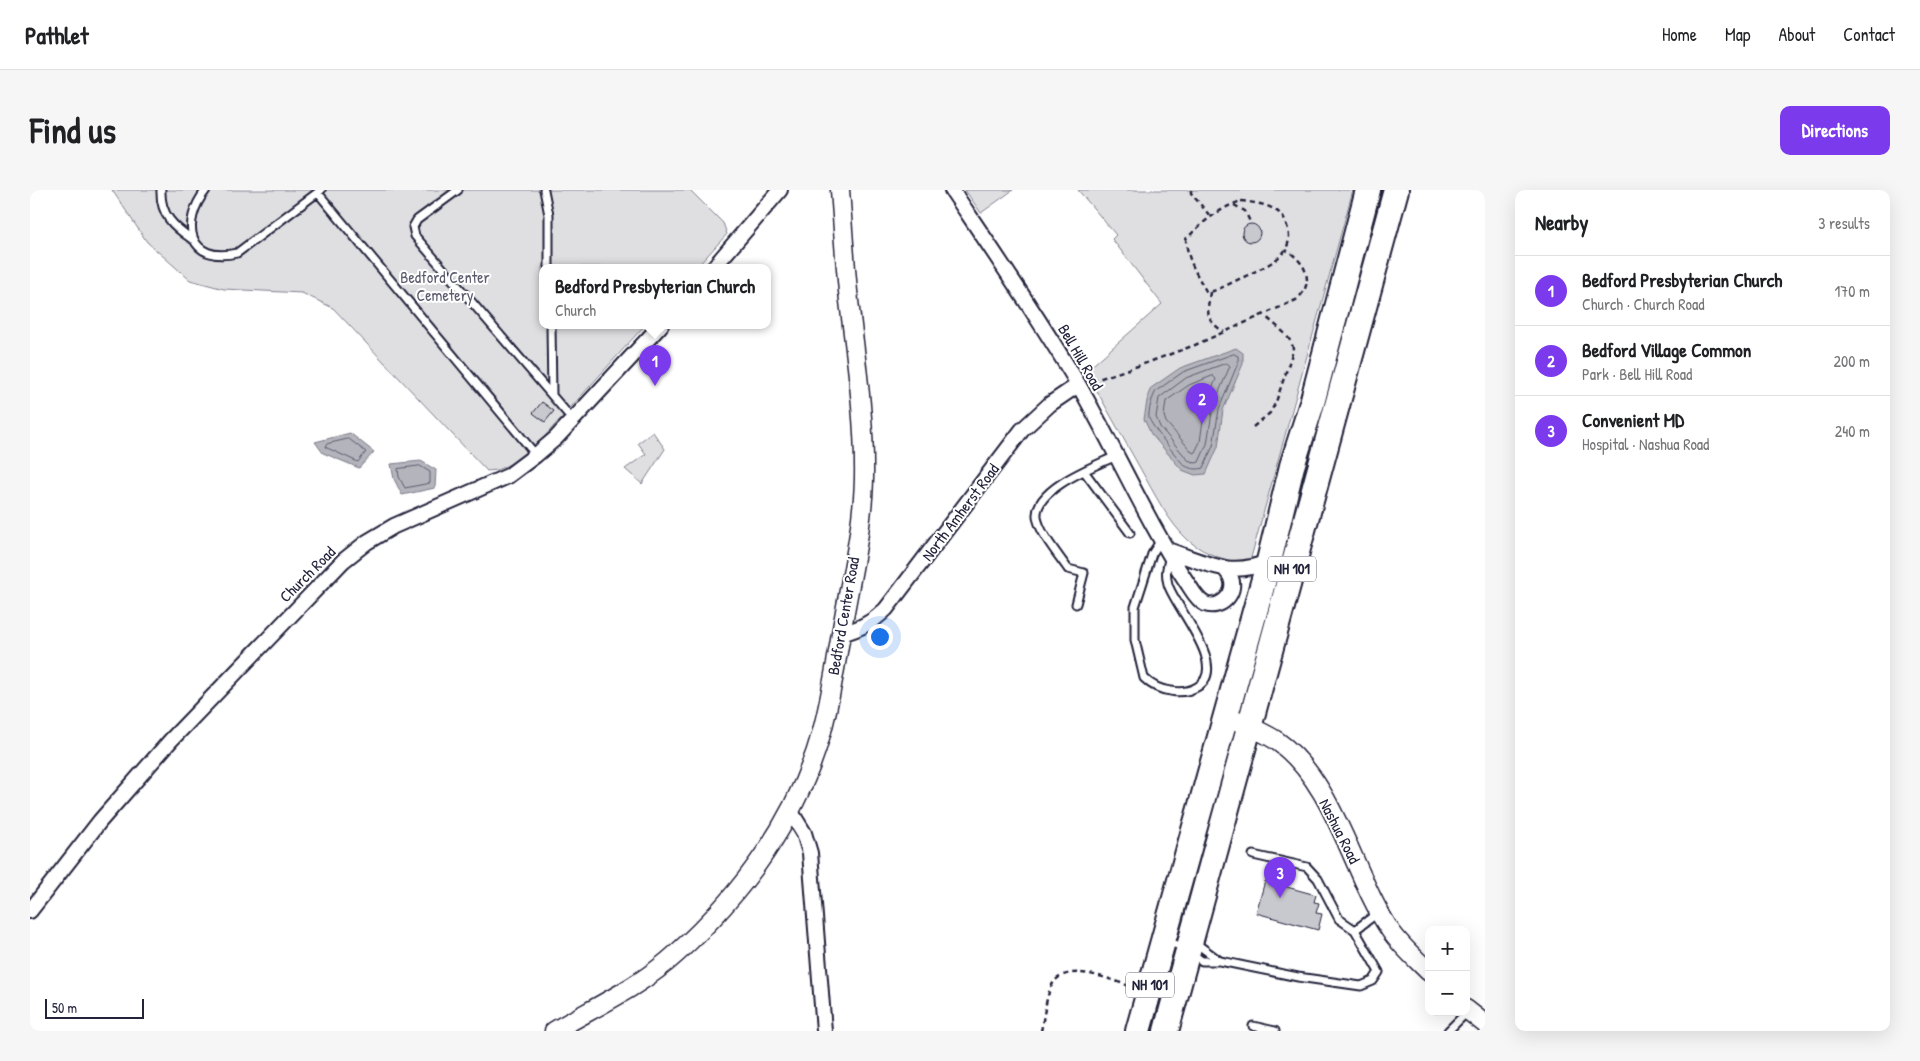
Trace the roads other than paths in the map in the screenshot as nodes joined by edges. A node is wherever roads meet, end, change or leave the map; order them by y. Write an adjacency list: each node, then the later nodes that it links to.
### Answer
1 (161, 190): 11 (lane)
2 (206, 190): 11 (lane)
3 (458, 190): 17 (lane)
4 (544, 190): 12 (lane)
5 (780, 190): 13 (street)
6 (840, 190): 27 (street, Bedford Center Road)
7 (952, 190): 16 (street, Bell Hill Road)
8 (1368, 190): 24 (highway, NH 101)
9 (1396, 190): 29 (highway, NH 101)
10 (320, 191): 11 (lane); 19 (lane)
11 (192, 239)
12 (550, 264)
13 (717, 264)
14 (550, 329): 17 (lane)
15 (657, 329): 18 (street, Church Road)
16 (1078, 386): 20 (street, Bell Hill Road); 27 (street, North Amherst Road)
17 (552, 395): 18 (lane)
18 (573, 420): 19 (street, Church Road)
19 (536, 455): 32 (street, Church Road)
20 (1116, 456): 21 (lane); 23 (street, Bell Hill Road)
21 (1084, 471): 22 (lane); 26 (lane)
22 (1130, 532)
23 (1166, 548): 23 (lane); 25 (street); 25 (street, Bell Hill Road)
24 (1269, 561): 25 (street); 28 (highway, NH 101)
25 (1225, 569)
26 (1076, 604)
27 (841, 634): 30 (street, Bedford Center Road)
28 (1225, 716): 29 (street, Nashua Road); 35 (highway, NH 101)
29 (1250, 726): 33 (street, Nashua Road); 36 (highway, NH 101)
30 (791, 812): 43 (street); 44 (street)
31 (1253, 855): 34 (lane)
32 (30, 911)
33 (1380, 911): 34 (lane); 38 (street, Nashua Road)
34 (1355, 930): 37 (lane)
35 (1163, 940): 36 (lane); 45 (highway, NH 101)
36 (1188, 948): 37 (lane); 37 (lane); 46 (highway, NH 101)
37 (1220, 961)
38 (1428, 971)
39 (1470, 1012): 41 (street)
40 (1462, 1016): 48 (lane)
41 (1485, 1024)
42 (1253, 1026): 47 (lane)
43 (554, 1031)
44 (824, 1031)
45 (1138, 1031)
46 (1166, 1031)
47 (1275, 1031)
48 (1448, 1031)

